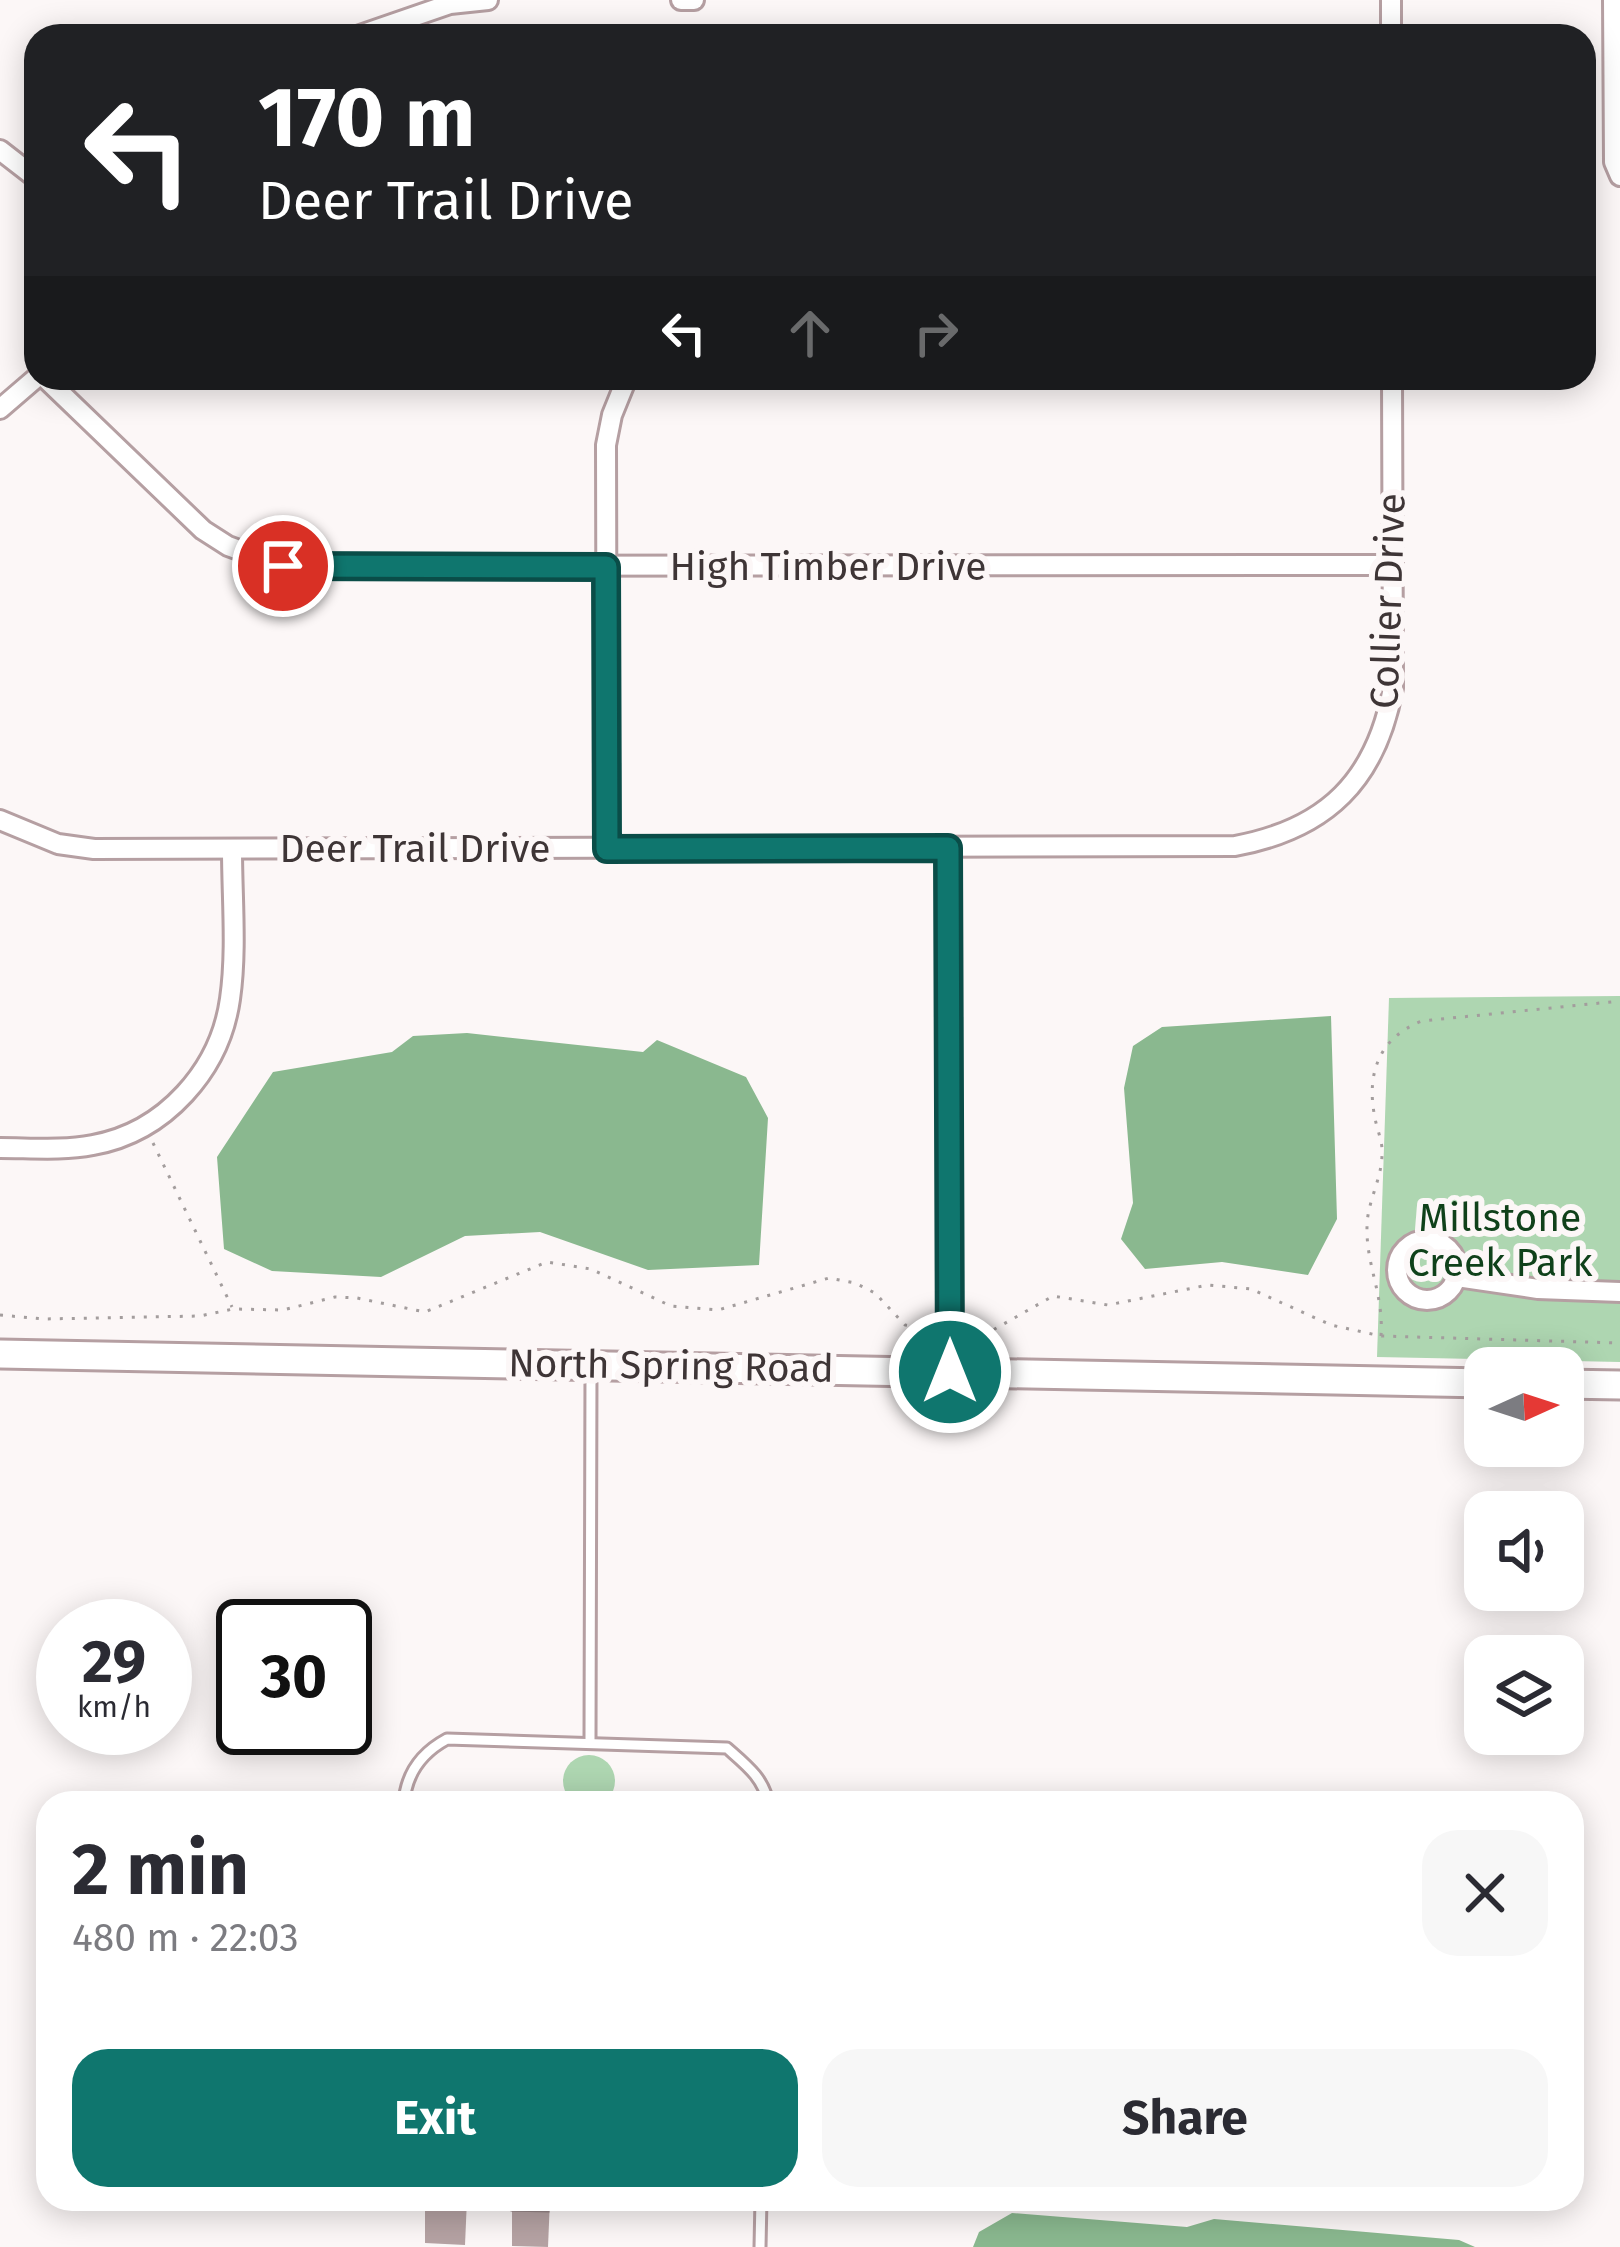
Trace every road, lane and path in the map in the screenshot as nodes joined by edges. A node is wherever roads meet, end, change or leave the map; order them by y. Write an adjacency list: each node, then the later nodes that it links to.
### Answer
1 (488, 0): 5 (street)
2 (681, 0): 3 (street)
3 (694, 0)
4 (1612, 0): 9 (street)
5 (464, 1): 6 (street)
6 (387, 24)
7 (0, 150): 8 (street)
8 (24, 169)
9 (1620, 176)
10 (25, 390): 14 (street)
11 (53, 390): 16 (street, High Timber Drive)
12 (622, 390): 16 (street)
13 (1392, 390): 15 (street, Collier Drive)
14 (0, 409)
15 (1393, 565): 16 (street, High Timber Drive); 17 (street, Collier Drive)
16 (606, 567): 20 (street)
17 (1330, 807): 19 (street, Deer Trail Drive)
18 (0, 820): 21 (street, Deer Trail Drive)
19 (948, 848): 20 (street, Deer Trail Drive); 29 (street)
20 (607, 849): 21 (street, Deer Trail Drive)
21 (232, 850): 23 (street)
22 (1620, 1001): 30 (path)
23 (140, 1128): 24 (street); 27 (path)
24 (0, 1148)
25 (1456, 1277): 26 (street)
26 (1620, 1292)
27 (233, 1309): 28 (path); 29 (path)
28 (0, 1315)
29 (950, 1332): 30 (path); 34 (street)
30 (1381, 1336): 31 (path)
31 (1620, 1343)
32 (0, 1354): 33 (main road, North Spring Road)
33 (591, 1364): 34 (main road, North Spring Road); 38 (lane)
34 (950, 1372): 35 (main road, North Spring Road)
35 (1464, 1383)
36 (1584, 1384): 37 (main road)
37 (1620, 1385)
38 (590, 1742): 39 (lane); 40 (lane)
39 (405, 1791)
40 (766, 1791)
41 (761, 2211): 42 (lane)
42 (760, 2247)

